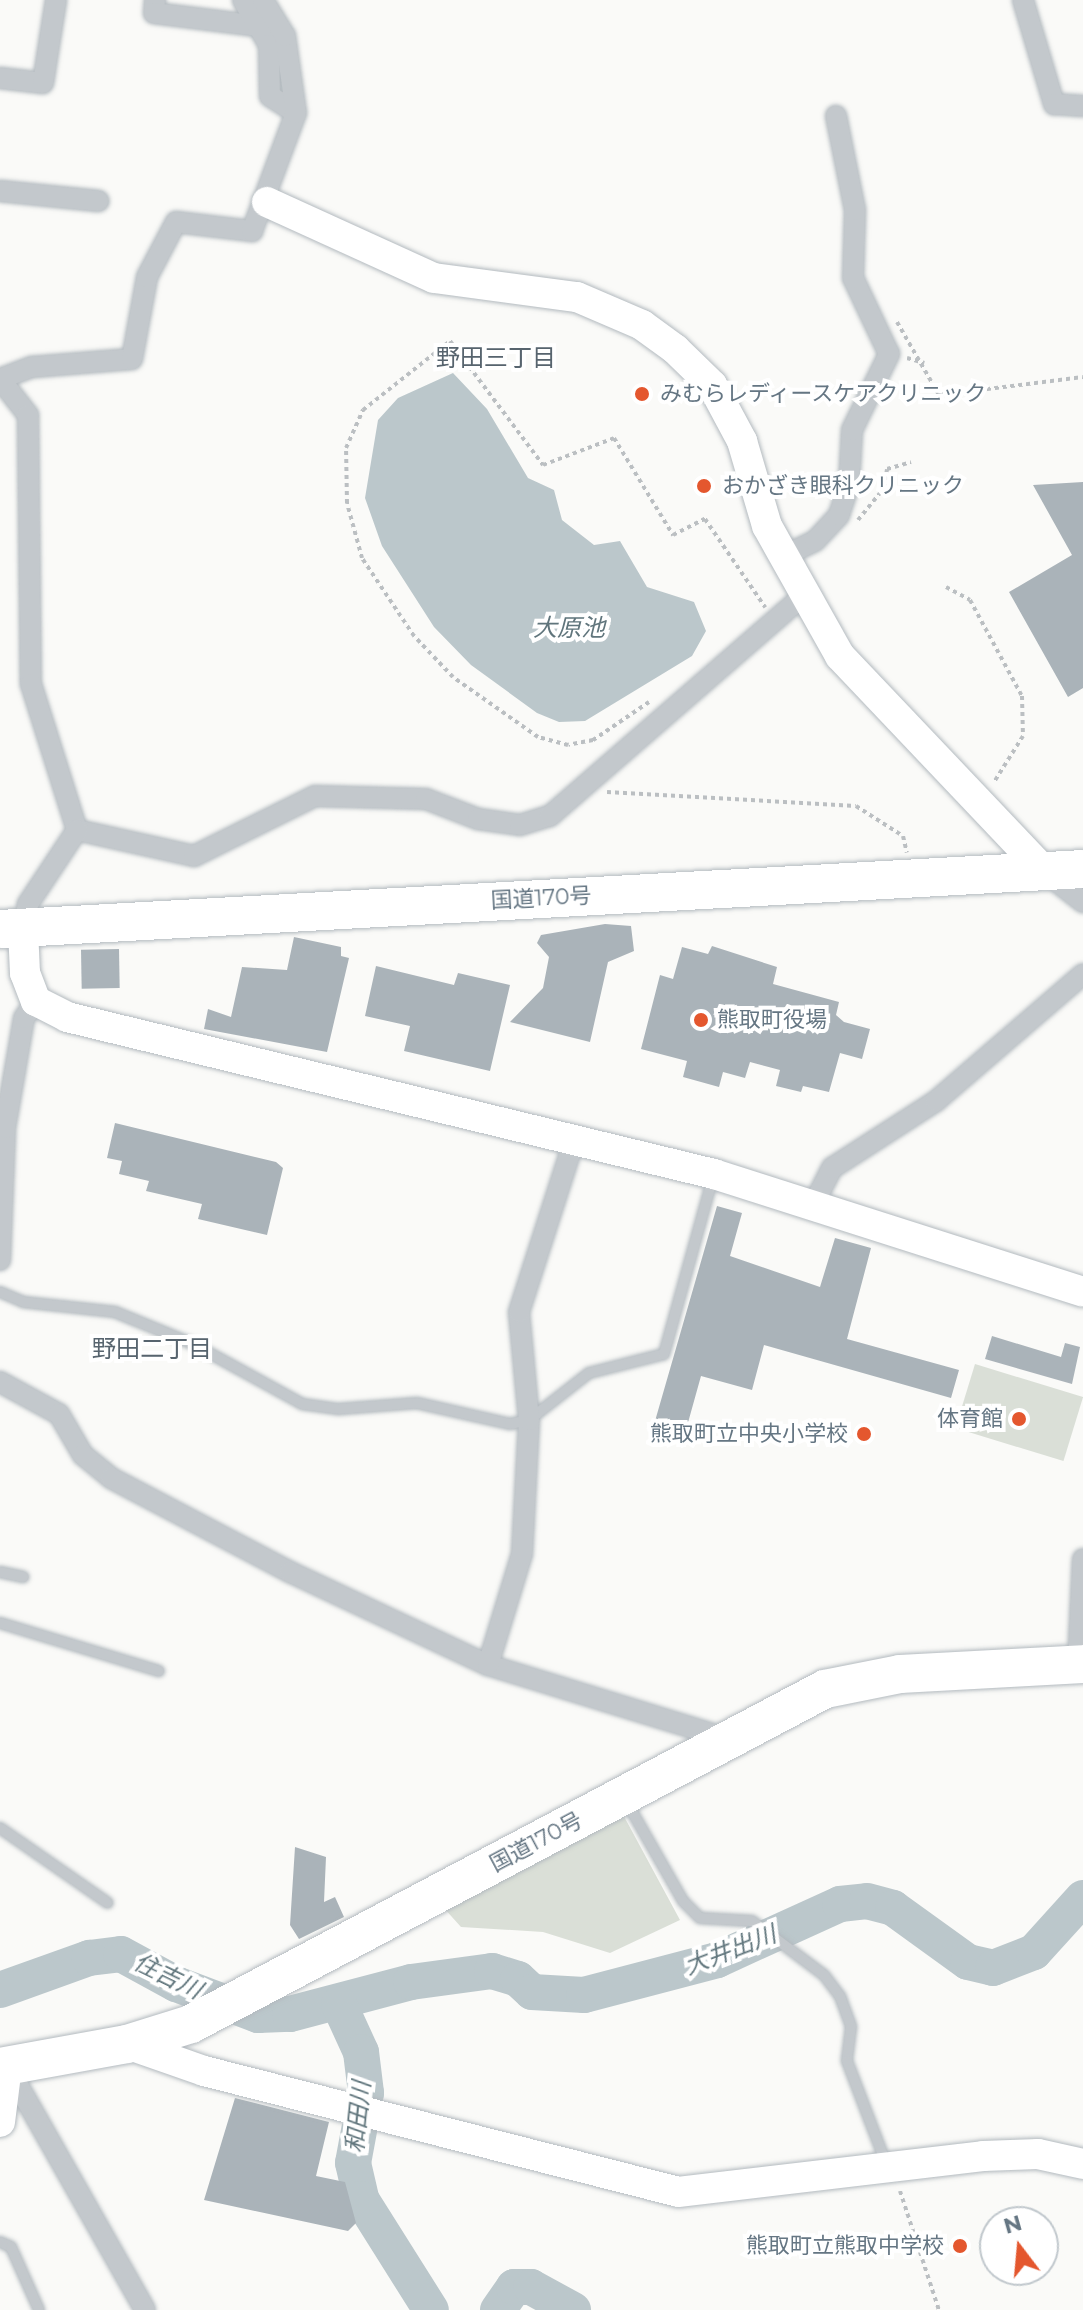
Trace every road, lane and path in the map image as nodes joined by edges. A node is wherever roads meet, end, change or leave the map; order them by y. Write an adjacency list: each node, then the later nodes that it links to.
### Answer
1 (56, 0): 7 (street)
2 (155, 0): 6 (street)
3 (243, 0): 6 (street)
4 (263, 0): 9 (street)
5 (1023, 0): 8 (street)
6 (258, 26): 9 (street)
7 (0, 78)
8 (1083, 106)
9 (296, 113): 13 (street)
10 (836, 116): 19 (street)
11 (0, 191): 12 (street)
12 (98, 201)
13 (267, 202): 15 (street); 19 (street)
14 (1083, 377): 16 (path)
15 (0, 379): 25 (street)
16 (939, 395)
17 (911, 462): 18 (path)
18 (857, 521)
19 (782, 557): 21 (street)
20 (946, 587): 24 (path)
21 (800, 594): 22 (path); 23 (street); 24 (street)
22 (655, 697)
23 (581, 790): 25 (street); 27 (path)
24 (975, 800): 28 (street)
25 (77, 830): 31 (street)
26 (1083, 846): 28 (highway, 国道170号)
27 (908, 859): 28 (highway, 国道170号); 31 (highway, 国道170号)
28 (1034, 860): 29 (highway, 国道170号); 30 (street); 31 (highway, 国道170号)
29 (1083, 869)
30 (1083, 902)
31 (13, 917): 33 (street)
32 (1083, 974): 36 (street)
33 (36, 1001): 34 (street); 37 (street)
34 (575, 1138): 35 (street); 41 (street)
35 (714, 1174): 36 (street); 41 (lane)
36 (813, 1205): 39 (street)
37 (0, 1260)
38 (0, 1292): 41 (lane)
39 (1080, 1297)
40 (0, 1382): 47 (street)
41 (529, 1420): 47 (street)
42 (1083, 1559): 46 (street)
43 (0, 1572): 44 (lane)
44 (23, 1577)
45 (0, 1623): 48 (lane)
46 (1080, 1664): 49 (highway, 国道170号)
47 (488, 1665): 49 (street)
48 (159, 1671)
49 (729, 1739): 50 (highway, 国道170号)
50 (623, 1796): 53 (highway, 国道170号); 57 (lane)
51 (0, 1828): 52 (lane)
52 (108, 1903)
53 (127, 2044): 54 (highway, 国道170号); 57 (street)
54 (4, 2066): 55 (street); 60 (street)
55 (0, 2122)
56 (1083, 2164): 57 (street)
57 (890, 2168): 61 (path)
58 (0, 2242): 59 (lane)
59 (39, 2310)
60 (145, 2310)
61 (939, 2310)

